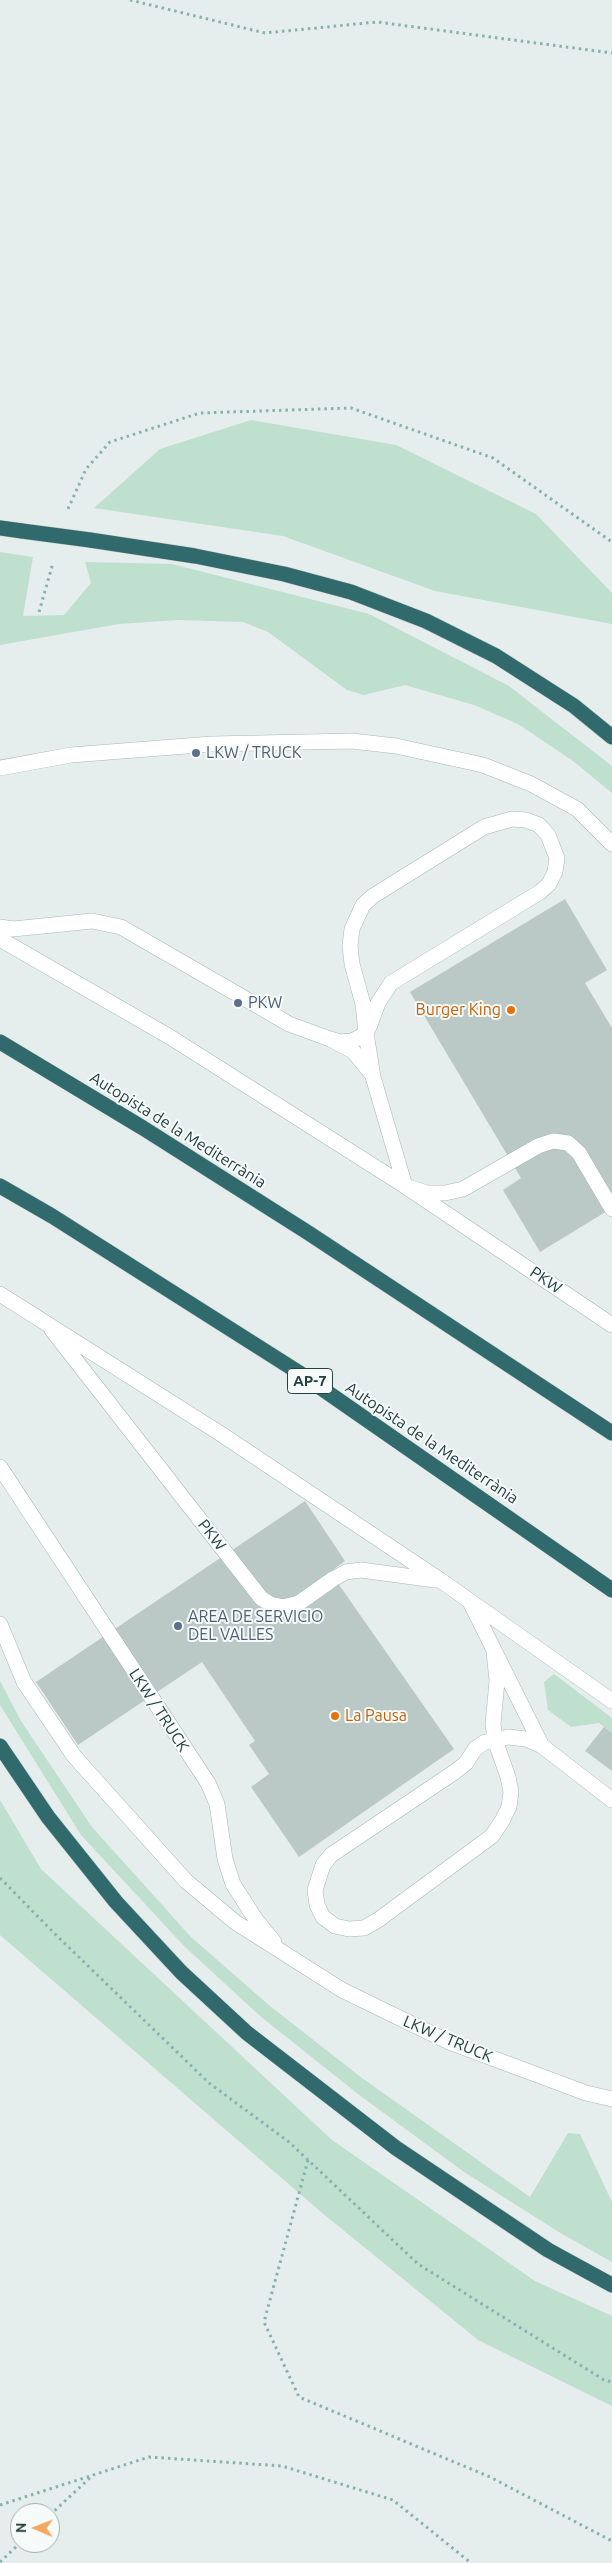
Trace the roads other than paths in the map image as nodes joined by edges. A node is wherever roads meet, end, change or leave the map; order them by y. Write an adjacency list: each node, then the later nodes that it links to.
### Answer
1 (0, 528): 2 (highway, bridge)
2 (612, 736)
3 (0, 768): 4 (lane)
4 (578, 809): 5 (lane); 6 (lane)
5 (612, 834)
6 (612, 844)
7 (0, 927): 10 (lane)
8 (0, 939): 14 (lane, PKW)
9 (366, 1033): 9 (lane); 10 (lane); 12 (lane)
10 (330, 1039): 12 (lane)
11 (0, 1042): 19 (highway, Autopista de la Mediterrània)
12 (373, 1077): 14 (lane)
13 (0, 1186): 22 (highway, Autopista de la Mediterrània / AP-7)
14 (405, 1186): 15 (lane, PKW); 18 (lane, PKW)
15 (612, 1209)
16 (0, 1294): 17 (lane, PKW)
17 (45, 1321): 21 (lane, PKW); 21 (lane, PKW)
18 (612, 1325)
19 (612, 1432)
20 (0, 1467): 31 (lane, LKW / TRUCK)
21 (440, 1580): 23 (lane, PKW)
22 (612, 1590)
23 (469, 1601): 25 (lane); 26 (lane, PKW)
24 (0, 1624): 31 (lane, LKW / TRUCK)
25 (494, 1651): 27 (lane); 29 (lane)
26 (612, 1700)
27 (495, 1740): 27 (lane); 29 (lane)
28 (0, 1746): 33 (highway)
29 (542, 1746): 30 (lane)
30 (612, 1800)
31 (293, 1960): 32 (lane, LKW / TRUCK)
32 (612, 2100)
33 (612, 2285)

